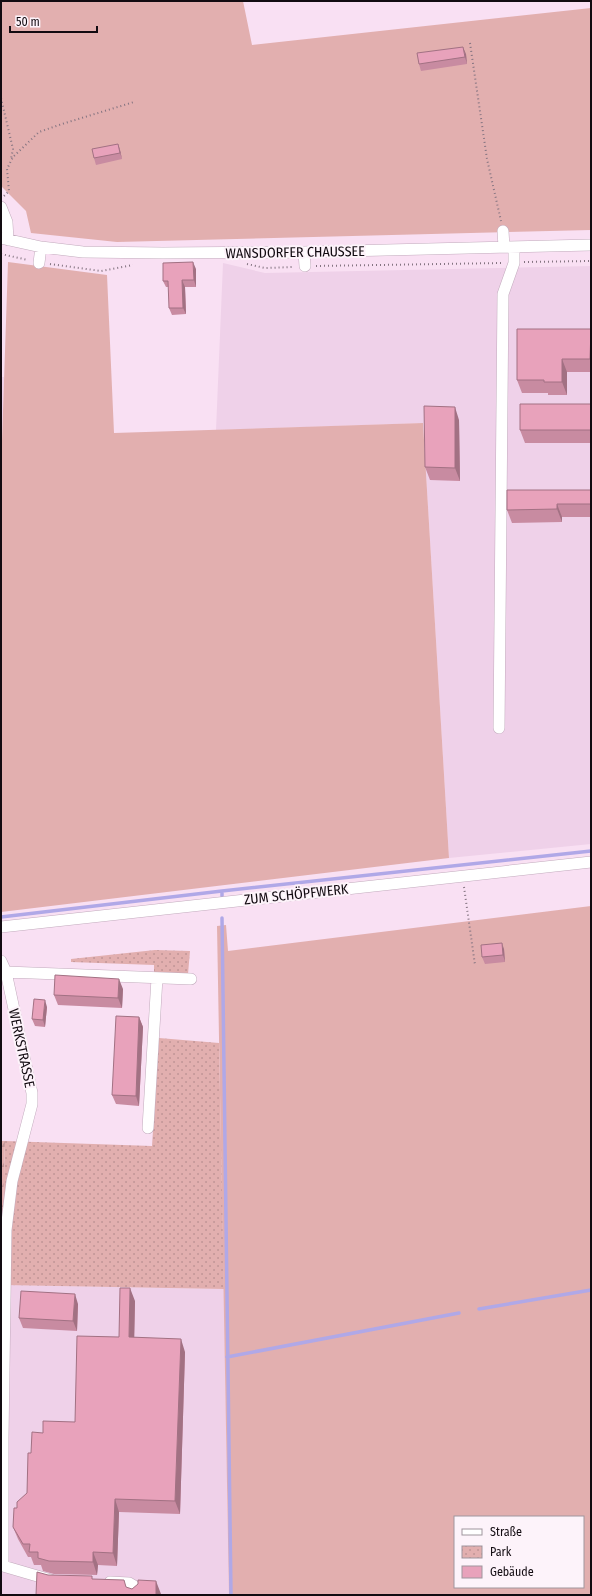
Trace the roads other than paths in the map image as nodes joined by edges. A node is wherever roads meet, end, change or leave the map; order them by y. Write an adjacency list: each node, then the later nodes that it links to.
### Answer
1 (1, 207): 3 (street)
2 (503, 231): 6 (street)
3 (4, 239): 5 (street, WANSDORFER CHAUSSEE)
4 (591, 245): 6 (street, WANSDORFER CHAUSSEE)
5 (41, 246): 7 (street, WANSDORFER CHAUSSEE); 8 (street)
6 (509, 247): 7 (street, WANSDORFER CHAUSSEE); 10 (street)
7 (304, 252): 9 (street)
8 (40, 263)
9 (305, 266)
10 (499, 728)
11 (591, 862): 12 (street, ZUM SCHÖPFWERK)
12 (1, 927)
13 (1, 961): 14 (street, WERKSTRASSE)
14 (6, 972): 15 (street); 18 (street, WERKSTRASSE)
15 (157, 978): 16 (street); 17 (street)
16 (191, 979)
17 (148, 1128)
18 (61, 1581)
19 (99, 1582): 20 (street)
20 (136, 1595)

